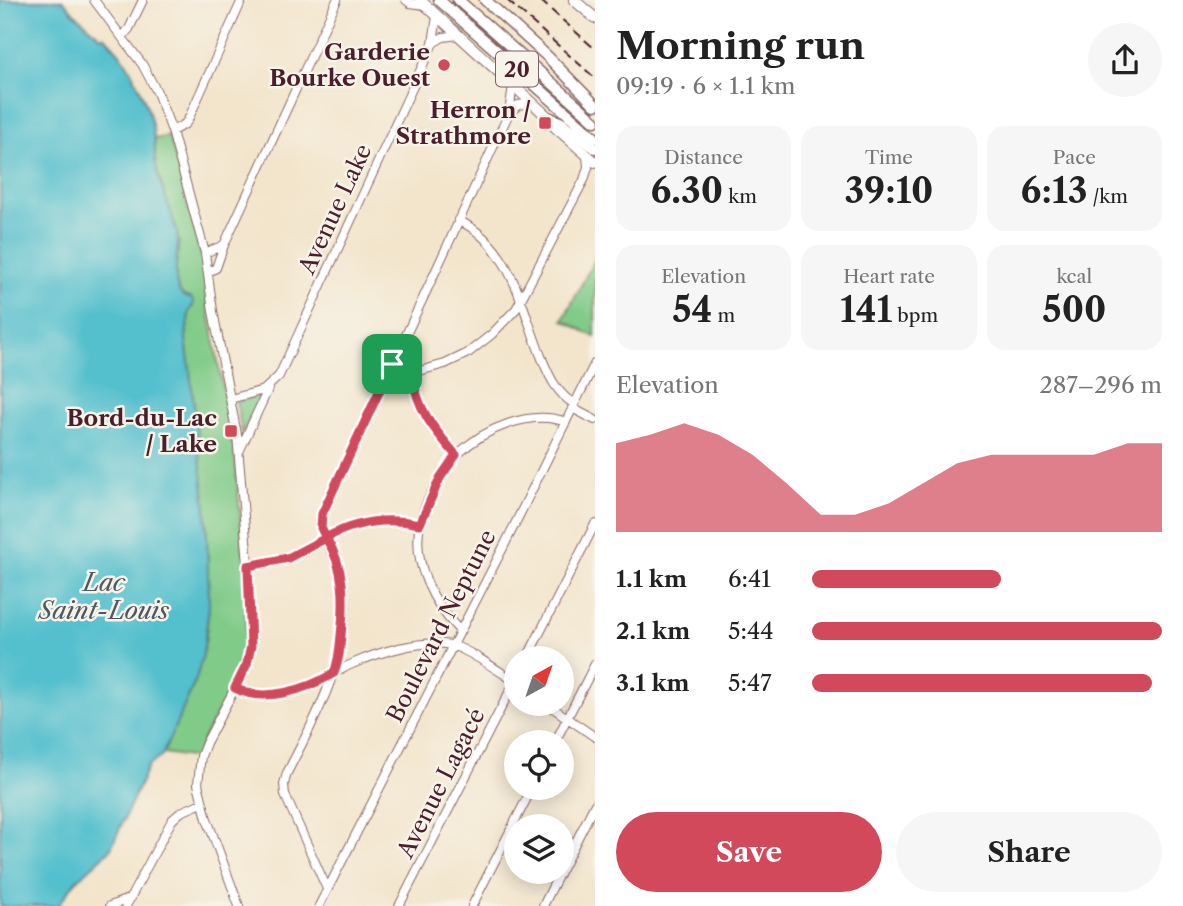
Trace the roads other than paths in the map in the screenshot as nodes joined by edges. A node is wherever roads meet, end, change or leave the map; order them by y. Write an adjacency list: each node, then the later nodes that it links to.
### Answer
1 (94, 0): 14 (street)
2 (143, 0): 14 (street)
3 (242, 0): 22 (street)
4 (337, 0): 28 (street)
5 (406, 0): 10 (street)
6 (439, 0): 23 (highway, 20)
7 (458, 0): 21 (highway, 20)
8 (485, 0): 18 (highway)
9 (575, 0): 11 (main road)
10 (422, 2): 12 (main road)
11 (594, 14)
12 (437, 16): 13 (main road); 15 (street, Avenue Lake)
13 (459, 35): 15 (street); 16 (main road)
14 (122, 37): 22 (street)
15 (433, 43): 35 (street, Avenue Lake)
16 (513, 85): 17 (main road); 19 (street)
17 (533, 103): 19 (street); 20 (main road)
18 (595, 105)
19 (509, 113): 27 (street)
20 (548, 117): 24 (highway)
21 (595, 121)
22 (172, 131): 29 (street)
23 (595, 138)
24 (592, 155): 26 (street)
25 (595, 172): 26 (street)
26 (584, 180): 31 (street)
27 (458, 220): 31 (street); 33 (street)
28 (224, 246): 29 (street); 30 (street)
29 (205, 253): 30 (street)
30 (208, 272): 36 (street)
31 (522, 300): 34 (street); 37 (street)
32 (595, 363): 37 (street, Boulevard Neptune)
33 (392, 364): 34 (street); 44 (street)
34 (412, 373): 41 (street)
35 (269, 387): 36 (street); 40 (street, Avenue Lake)
36 (230, 399): 40 (street)
37 (573, 406): 38 (street); 39 (street, Boulevard Neptune)
38 (595, 419)
39 (566, 422): 41 (street); 46 (street, Boulevard Neptune)
40 (239, 452): 45 (street)
41 (456, 455): 42 (street)
42 (420, 524): 44 (street); 46 (street)
43 (595, 524): 48 (street)
44 (326, 538): 45 (street); 50 (street)
45 (248, 566): 52 (street)
46 (460, 631): 47 (street, Boulevard Neptune)
47 (452, 645): 50 (street); 51 (street); 63 (street, Boulevard Neptune)
48 (533, 646)
49 (595, 664): 55 (street)
50 (334, 673): 52 (street); 63 (street)
51 (504, 674)
52 (235, 688): 59 (street)
53 (504, 704): 68 (street, Avenue Lagacé)
54 (564, 716): 55 (street)
55 (567, 718): 56 (street); 57 (street)
56 (561, 730)
57 (595, 737)
58 (526, 800): 69 (street)
59 (202, 803): 64 (street); 66 (street)
60 (595, 804): 61 (street)
61 (574, 845)
62 (554, 884): 70 (street)
63 (327, 889): 67 (street, Boulevard Neptune)
64 (129, 902): 65 (street)
65 (110, 906)
66 (239, 906)
67 (319, 906)
68 (399, 906)
69 (472, 906)
70 (543, 906)

